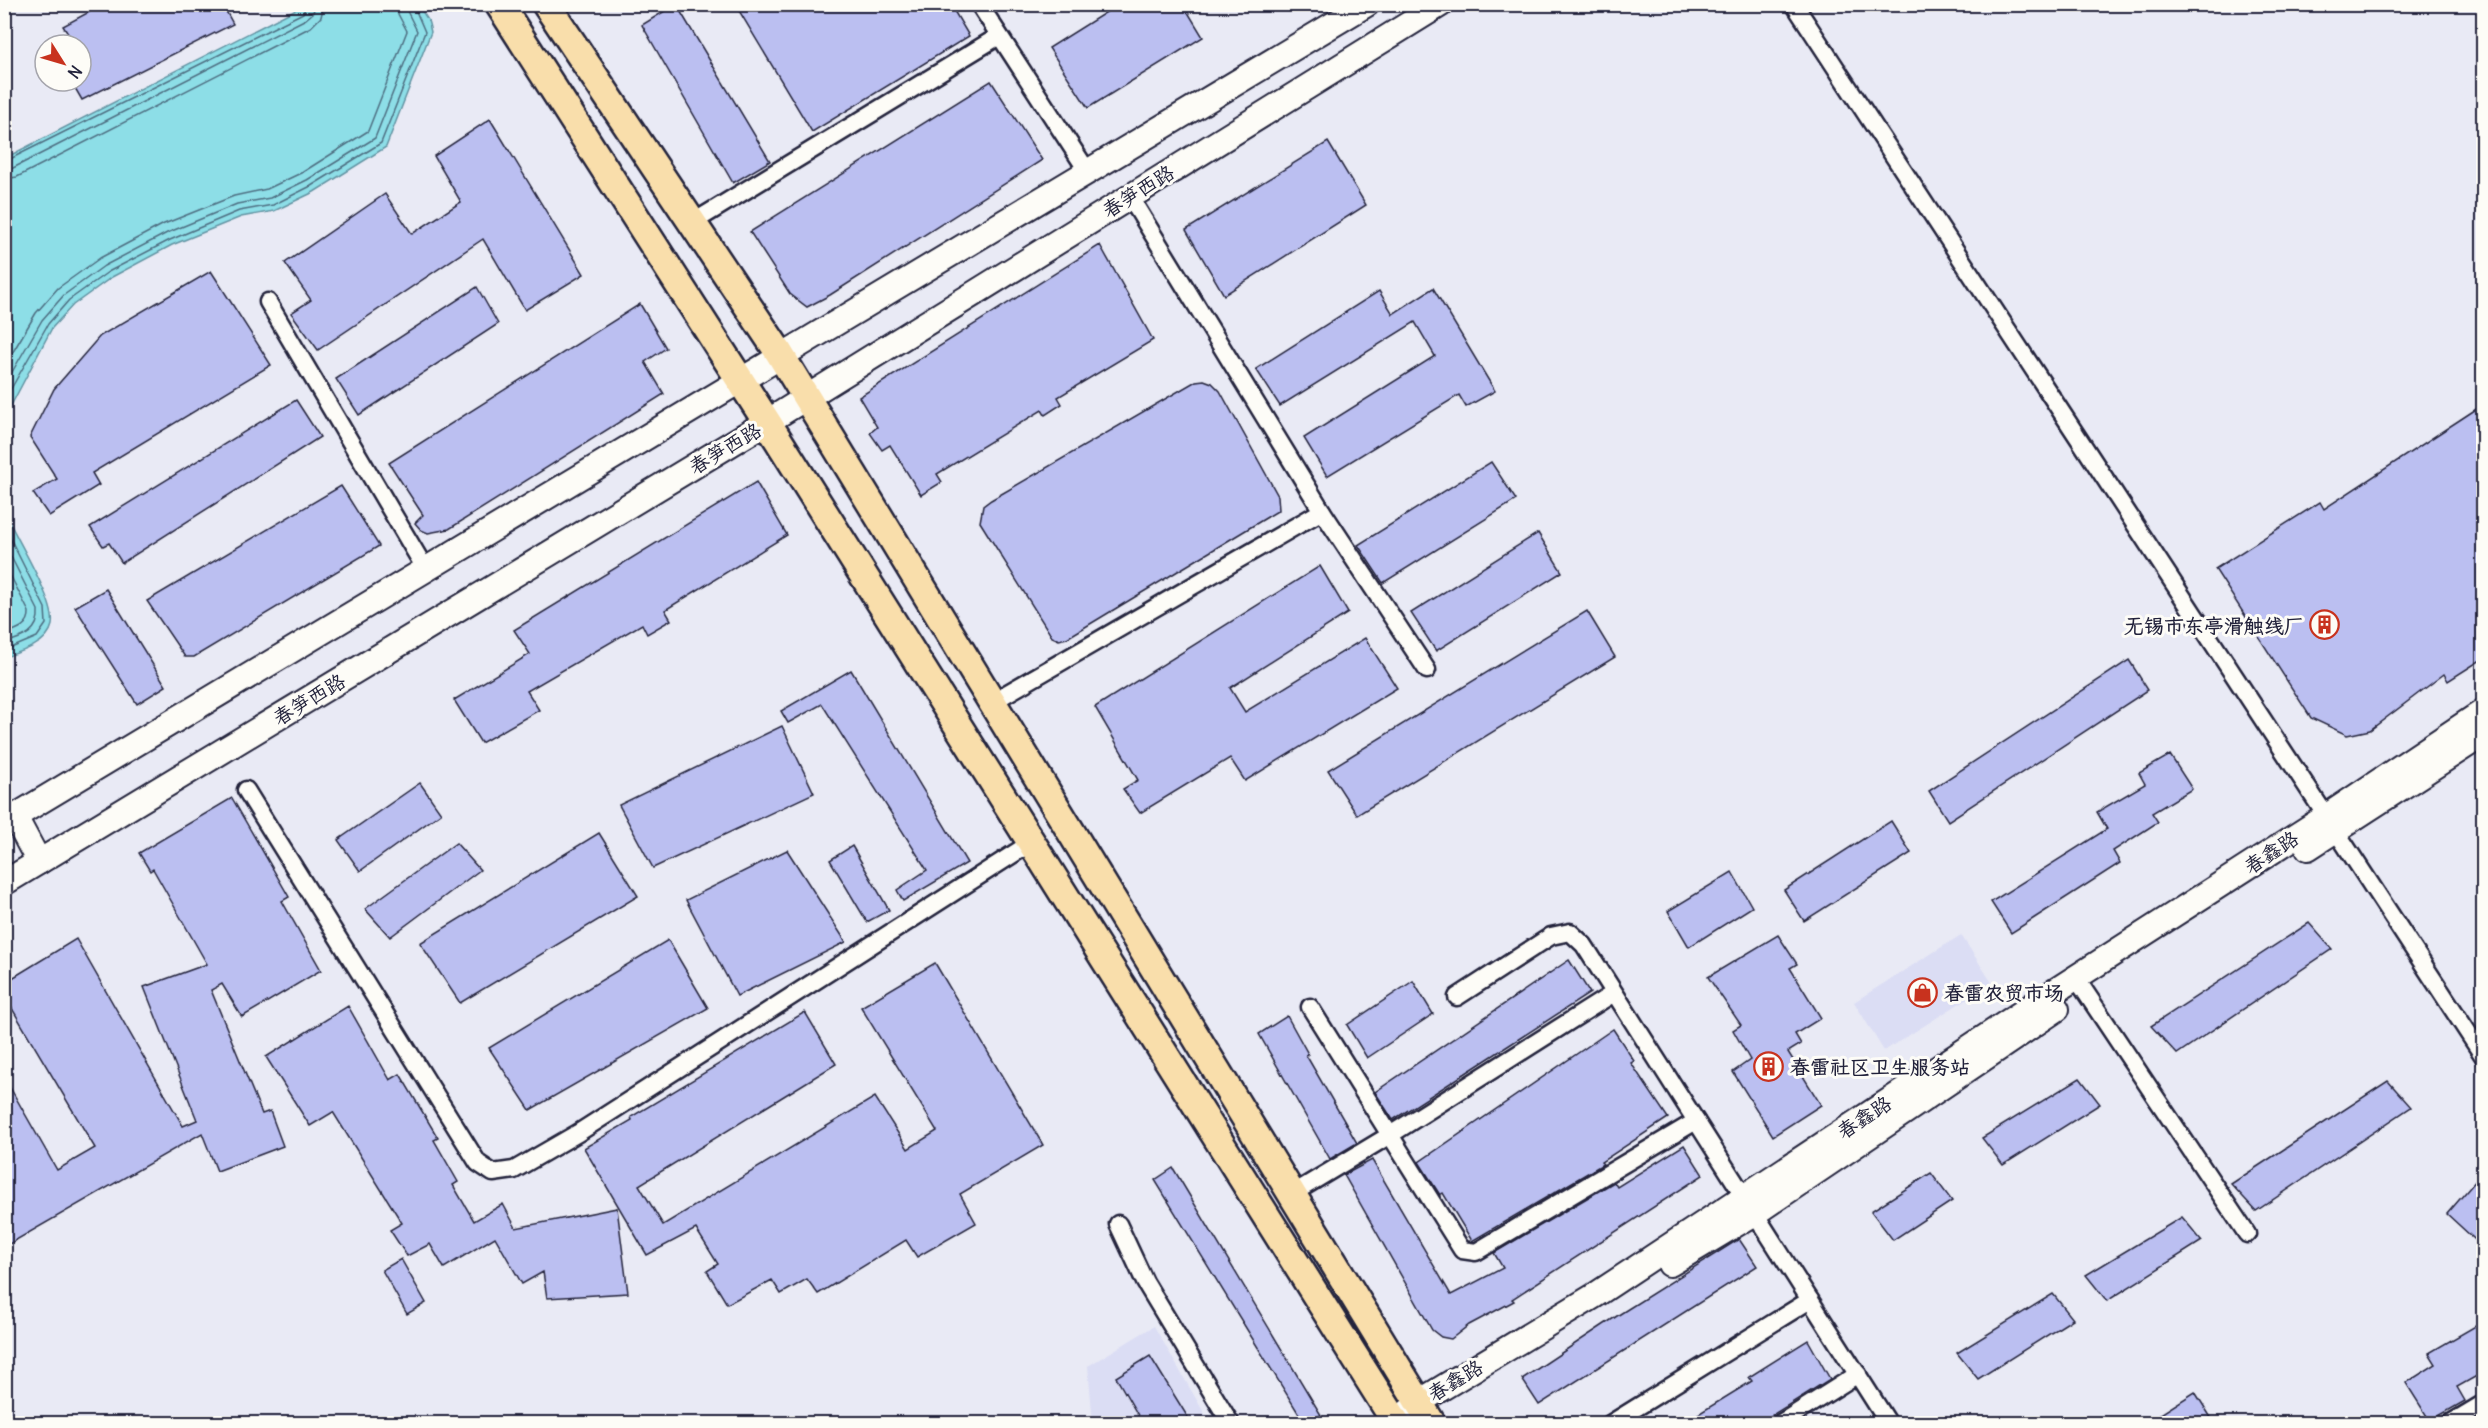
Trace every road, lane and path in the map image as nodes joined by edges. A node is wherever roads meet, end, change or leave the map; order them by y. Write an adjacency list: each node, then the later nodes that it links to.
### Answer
1 (499, 4): 13 (main road)
2 (546, 4): 10 (main road)
3 (979, 4): 7 (street)
4 (1367, 4): 8 (main road, 春笋西路)
5 (1441, 4): 9 (main road, 春笋西路)
6 (1794, 4): 24 (street)
7 (999, 36): 8 (street); 10 (street)
8 (1088, 172): 12 (main road, 春笋西路)
9 (1130, 197): 14 (main road, 春笋西路); 16 (street)
10 (692, 223): 12 (main road)
11 (268, 302): 17 (street)
12 (781, 357): 13 (main road, 春笋西路); 14 (main road)
13 (741, 381): 15 (main road); 17 (main road, 春笋西路)
14 (806, 397): 15 (main road, 春笋西路); 19 (main road)
15 (767, 422): 25 (main road); 26 (main road, 春笋西路)
16 (1322, 511): 18 (street); 19 (street)
17 (426, 570): 23 (main road, 春笋西路)
18 (1428, 670)
19 (992, 702): 35 (main road)
20 (2484, 711): 24 (main road, 春鑫路)
21 (2484, 734): 24 (main road, 春鑫路)
22 (246, 790): 25 (street)
23 (10, 820): 26 (main road)
24 (2332, 823): 28 (main road, 春鑫路); 32 (street)
25 (1032, 842): 43 (main road)
26 (39, 862): 27 (main road, 春笋西路)
27 (4, 883)
28 (2080, 984): 36 (main road, 春鑫路); 38 (street)
29 (1614, 993): 30 (street); 33 (street); 34 (street)
30 (1457, 997)
31 (1310, 1007): 34 (street)
32 (2484, 1056)
33 (1696, 1121): 34 (street); 36 (street)
34 (1390, 1135): 35 (street)
35 (1292, 1194): 42 (main road)
36 (1750, 1205): 39 (street); 42 (main road, 春鑫路)
37 (1118, 1224): 44 (street)
38 (2247, 1234)
39 (1810, 1300): 40 (street); 45 (street)
40 (1858, 1374): 46 (street); 47 (street)
41 (2484, 1403): 48 (street)
42 (1424, 1410): 43 (main road, 春鑫路)
43 (1396, 1423)
44 (1231, 1424)
45 (1610, 1424)
46 (1779, 1424)
47 (1889, 1424)
48 (2449, 1424)

